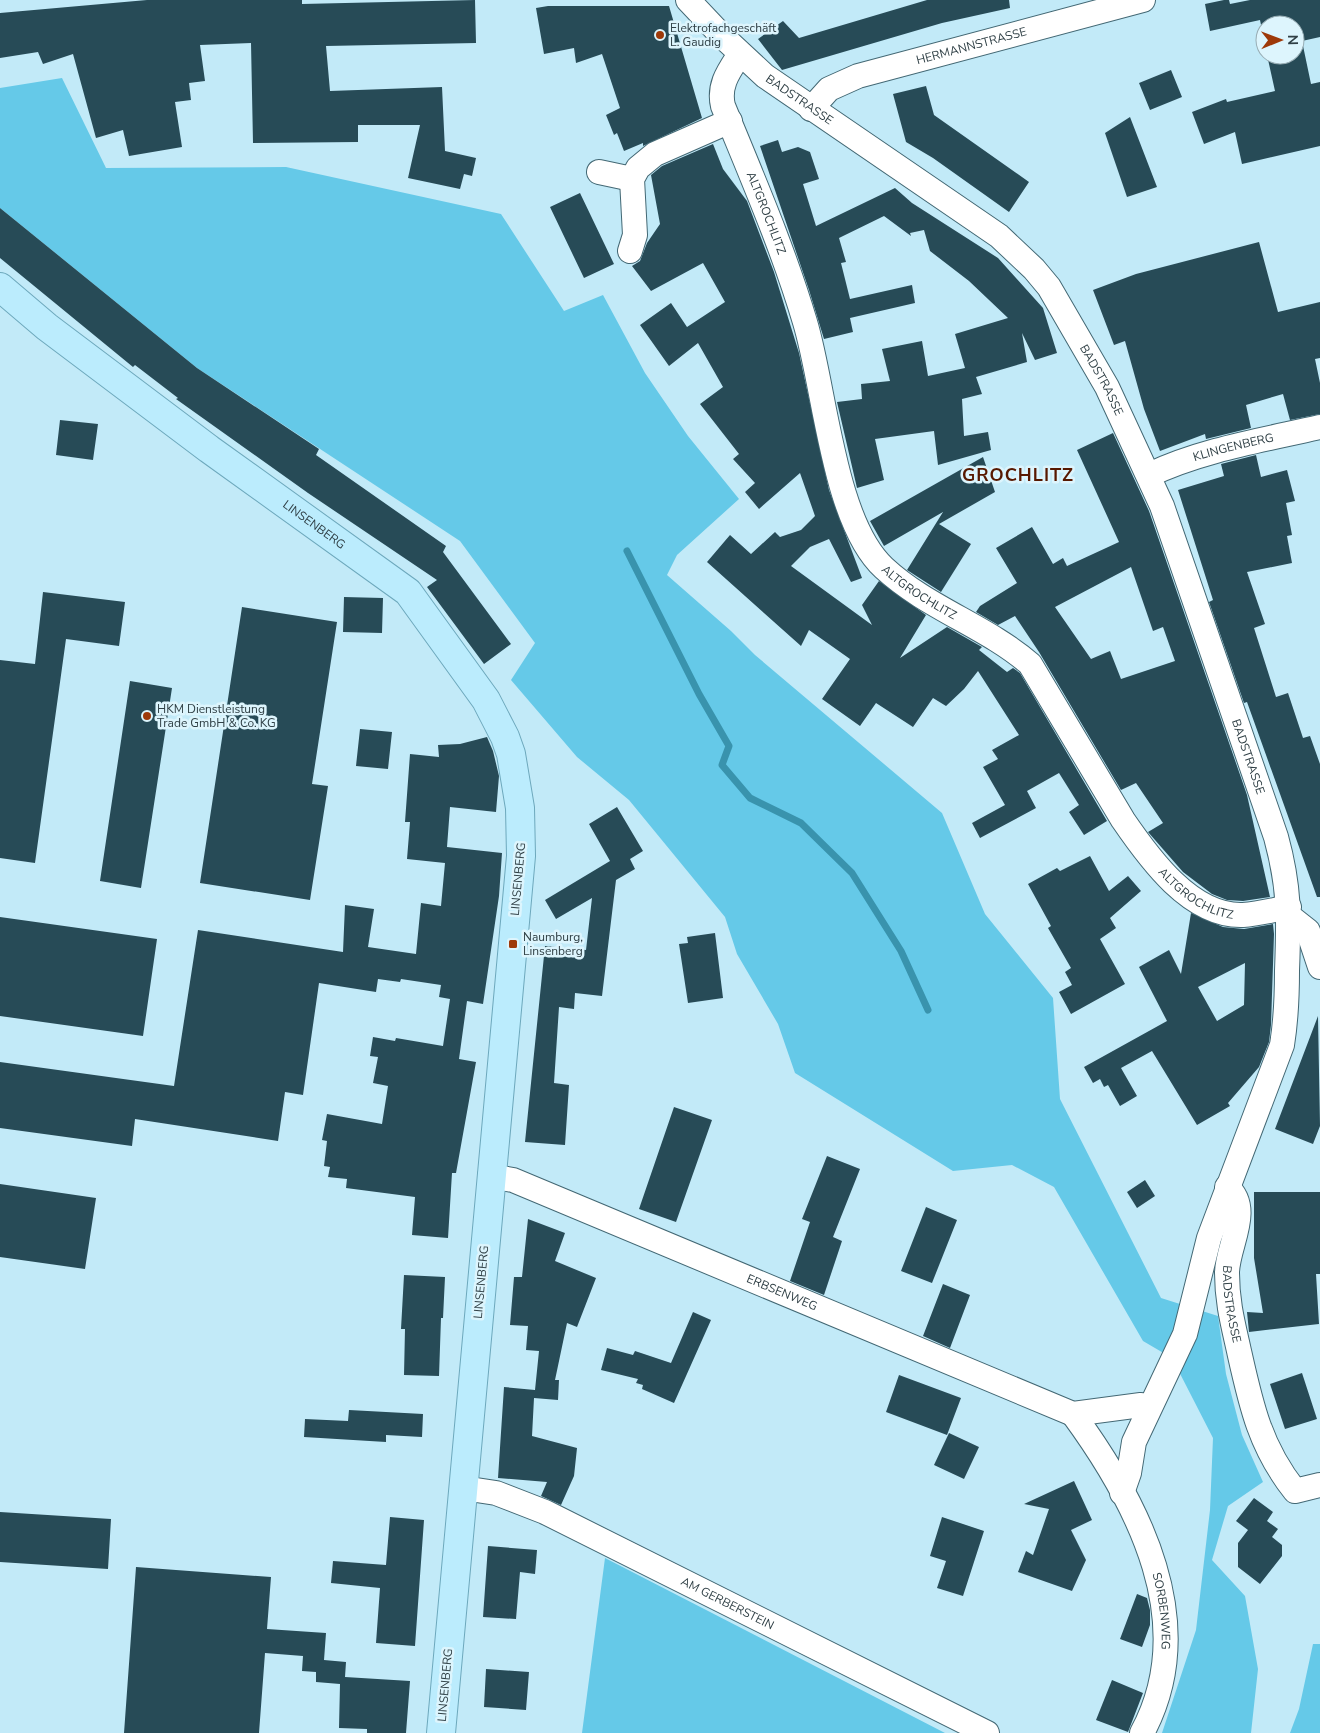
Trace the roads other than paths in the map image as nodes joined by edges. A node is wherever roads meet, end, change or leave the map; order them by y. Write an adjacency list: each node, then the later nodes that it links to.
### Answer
1 (688, 0): 3 (street, BADSTRASSE)
2 (1143, 0): 4 (street, HERMANNSTRASSE)
3 (740, 54): 4 (street, BADSTRASSE); 5 (street, ALTGROCHLITZ)
4 (811, 109): 11 (street, BADSTRASSE)
5 (730, 121): 7 (street); 12 (street, ALTGROCHLITZ)
6 (599, 172): 7 (street)
7 (632, 179): 8 (street)
8 (630, 252)
9 (0, 287): 14 (main road, LINSENBERG)
10 (1320, 427): 11 (street, KLINGENBERG)
11 (1149, 475): 12 (street, BADSTRASSE)
12 (1289, 912): 13 (street); 15 (street, BADSTRASSE)
13 (1320, 967)
14 (490, 1176): 17 (street, ERBSENWEG); 19 (main road, LINSENBERG)
15 (1227, 1187): 16 (street); 18 (street, BADSTRASSE)
16 (1148, 1408): 17 (street); 20 (street)
17 (1072, 1414): 20 (street, SORBENWEG)
18 (1320, 1485)
19 (464, 1488): 21 (main road, LINSENBERG); 22 (street, AM GERBERSTEIN)
20 (1122, 1493): 23 (street, SORBENWEG)
21 (441, 1733)
22 (986, 1733)
23 (1142, 1733)

